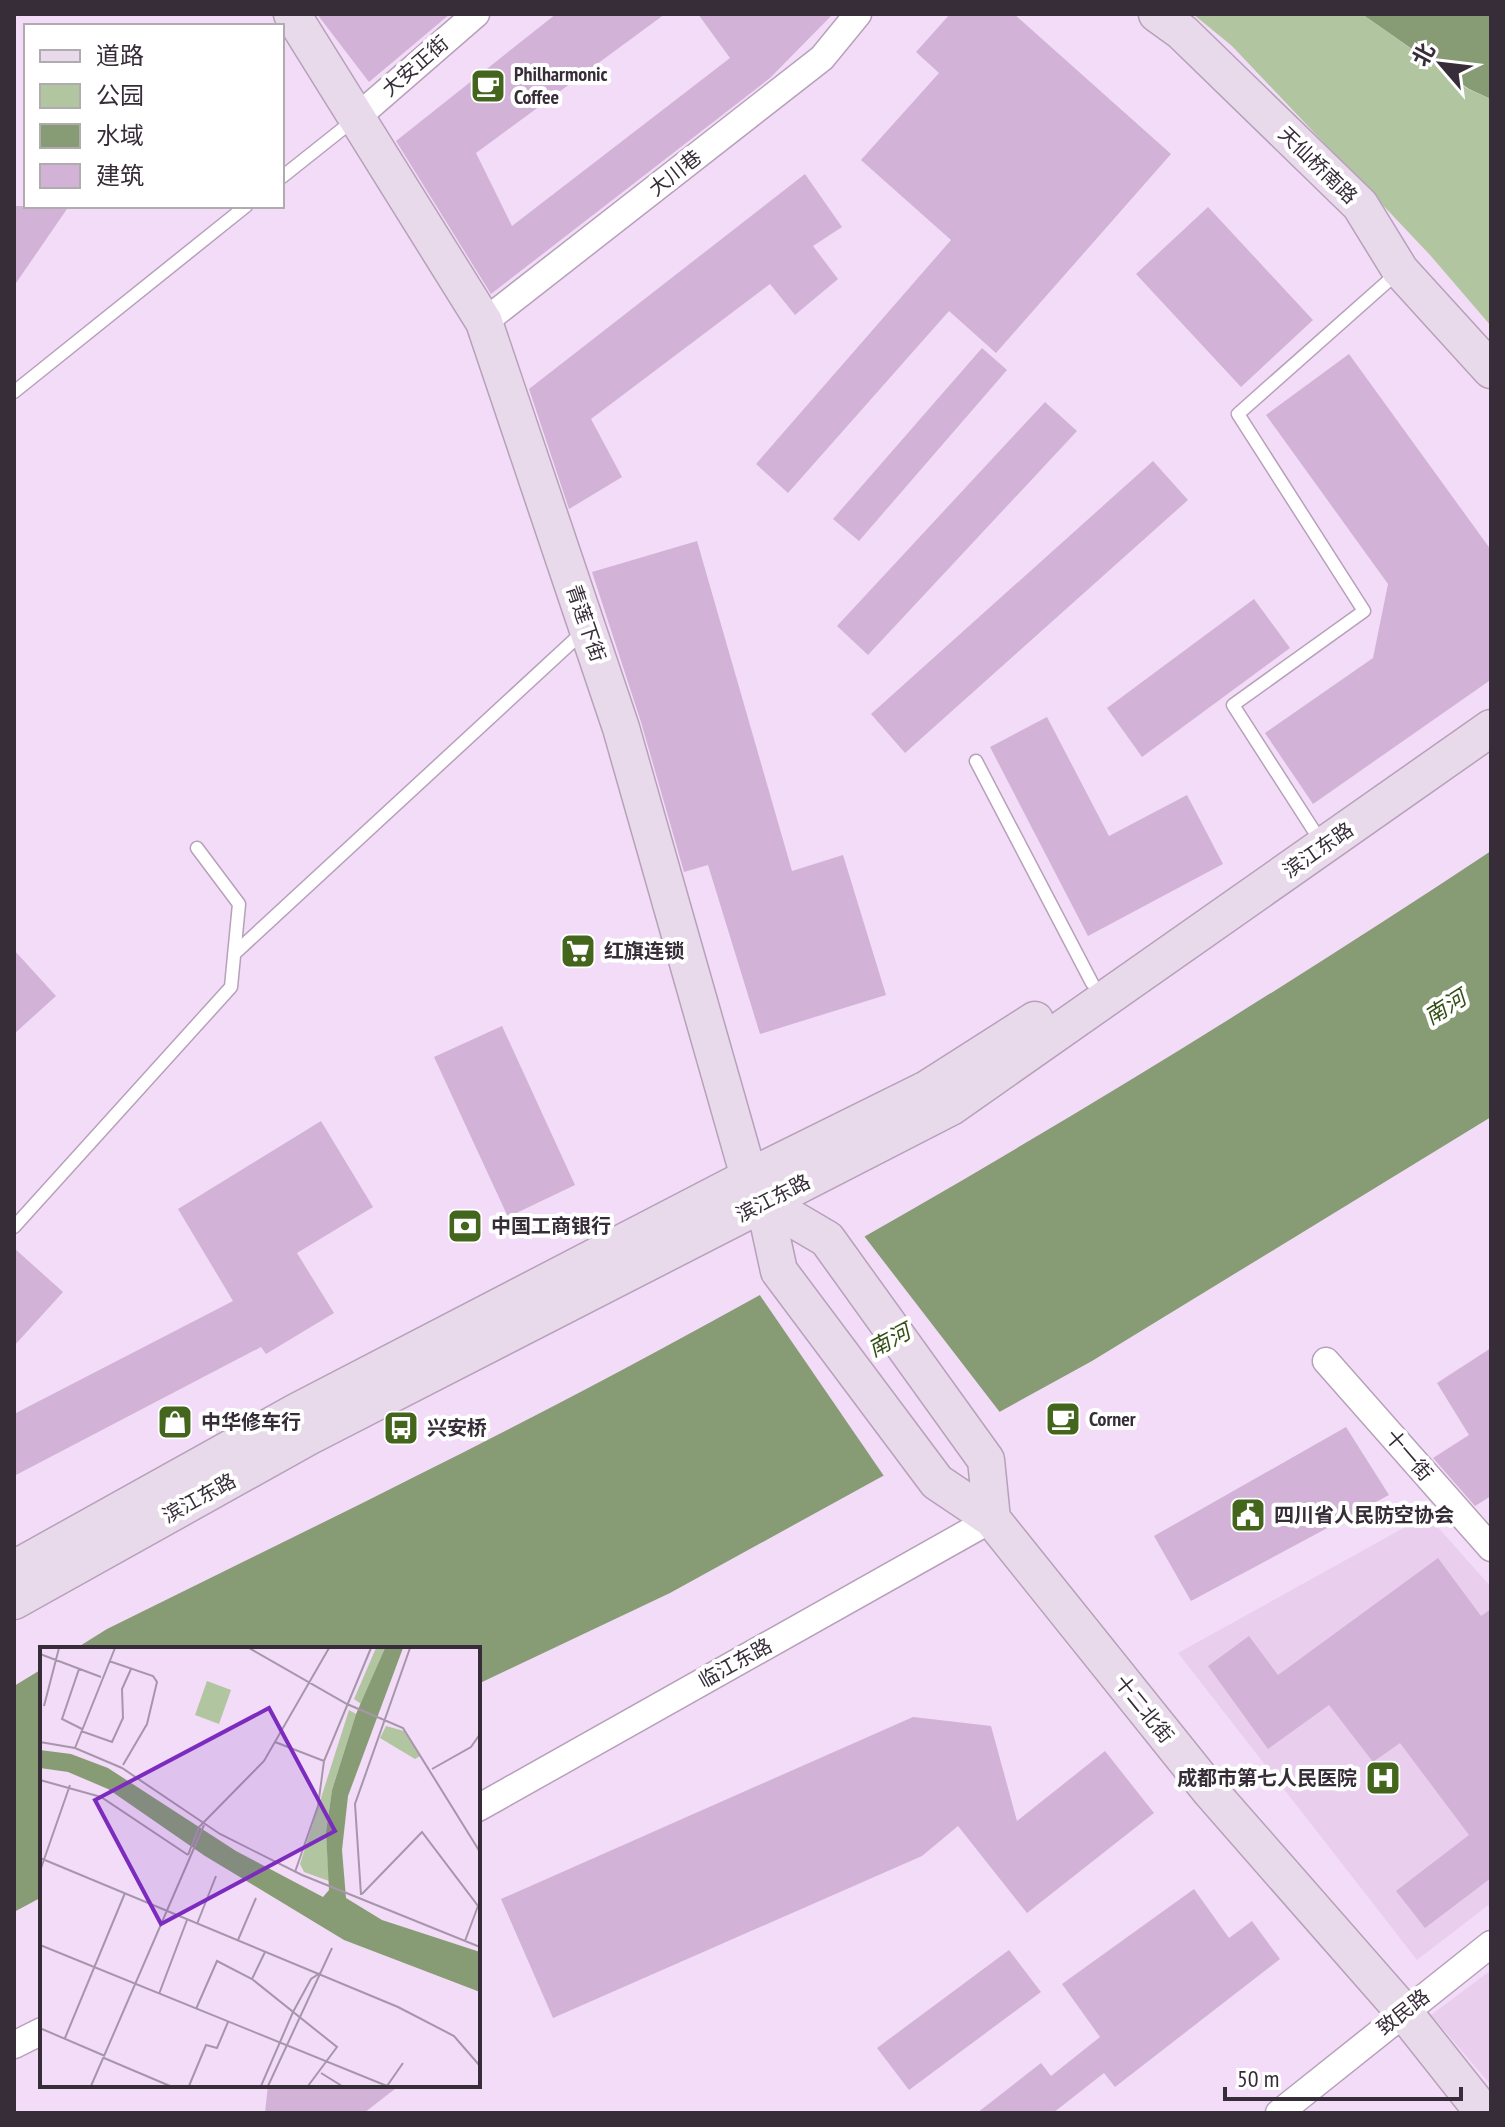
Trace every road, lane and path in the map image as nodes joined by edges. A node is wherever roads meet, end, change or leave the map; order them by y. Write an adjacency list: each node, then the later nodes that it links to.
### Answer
1 (292, 14): 5 (main road, 青莲下街)
2 (476, 14): 5 (street, 大安正街)
3 (858, 14): 9 (street, 大川巷)
4 (1157, 14): 8 (main road, 天仙桥南路)
5 (355, 119): 6 (lane); 9 (main road, 青莲下街)
6 (284, 175)
7 (244, 208): 11 (lane)
8 (1400, 270): 10 (main road, 天仙桥南路); 16 (lane)
9 (484, 322): 12 (main road, 青莲下街)
10 (1491, 370)
11 (14, 392)
12 (587, 628): 18 (lane); 20 (main road, 青莲下街)
13 (1491, 700): 16 (main road, 滨江东路)
14 (1491, 728): 20 (main road, 滨江东路)
15 (976, 761): 19 (lane)
16 (1316, 834): 19 (main road, 滨江东路)
17 (197, 848): 18 (lane)
18 (234, 954): 21 (lane)
19 (1092, 983): 20 (main road, 滨江东路)
20 (756, 1189): 22 (main road, 青莲下街); 24 (main road); 26 (main road, 滨江东路); 27 (main road, 滨江东路)
21 (14, 1227)
22 (779, 1271): 24 (main road, 十二北街)
23 (1326, 1361): 25 (street, 十一街)
24 (992, 1519): 28 (street, 临江东路); 30 (main road, 十二北街)
25 (1491, 1548)
26 (14, 1569)
27 (14, 1601)
28 (480, 1807)
29 (1491, 1944): 30 (street, 致民路)
30 (1403, 2011): 33 (street, 致民路); 34 (main road, 十二北街)
31 (40, 2032): 32 (street)
32 (14, 2045)
33 (1279, 2113)
34 (1484, 2113)

